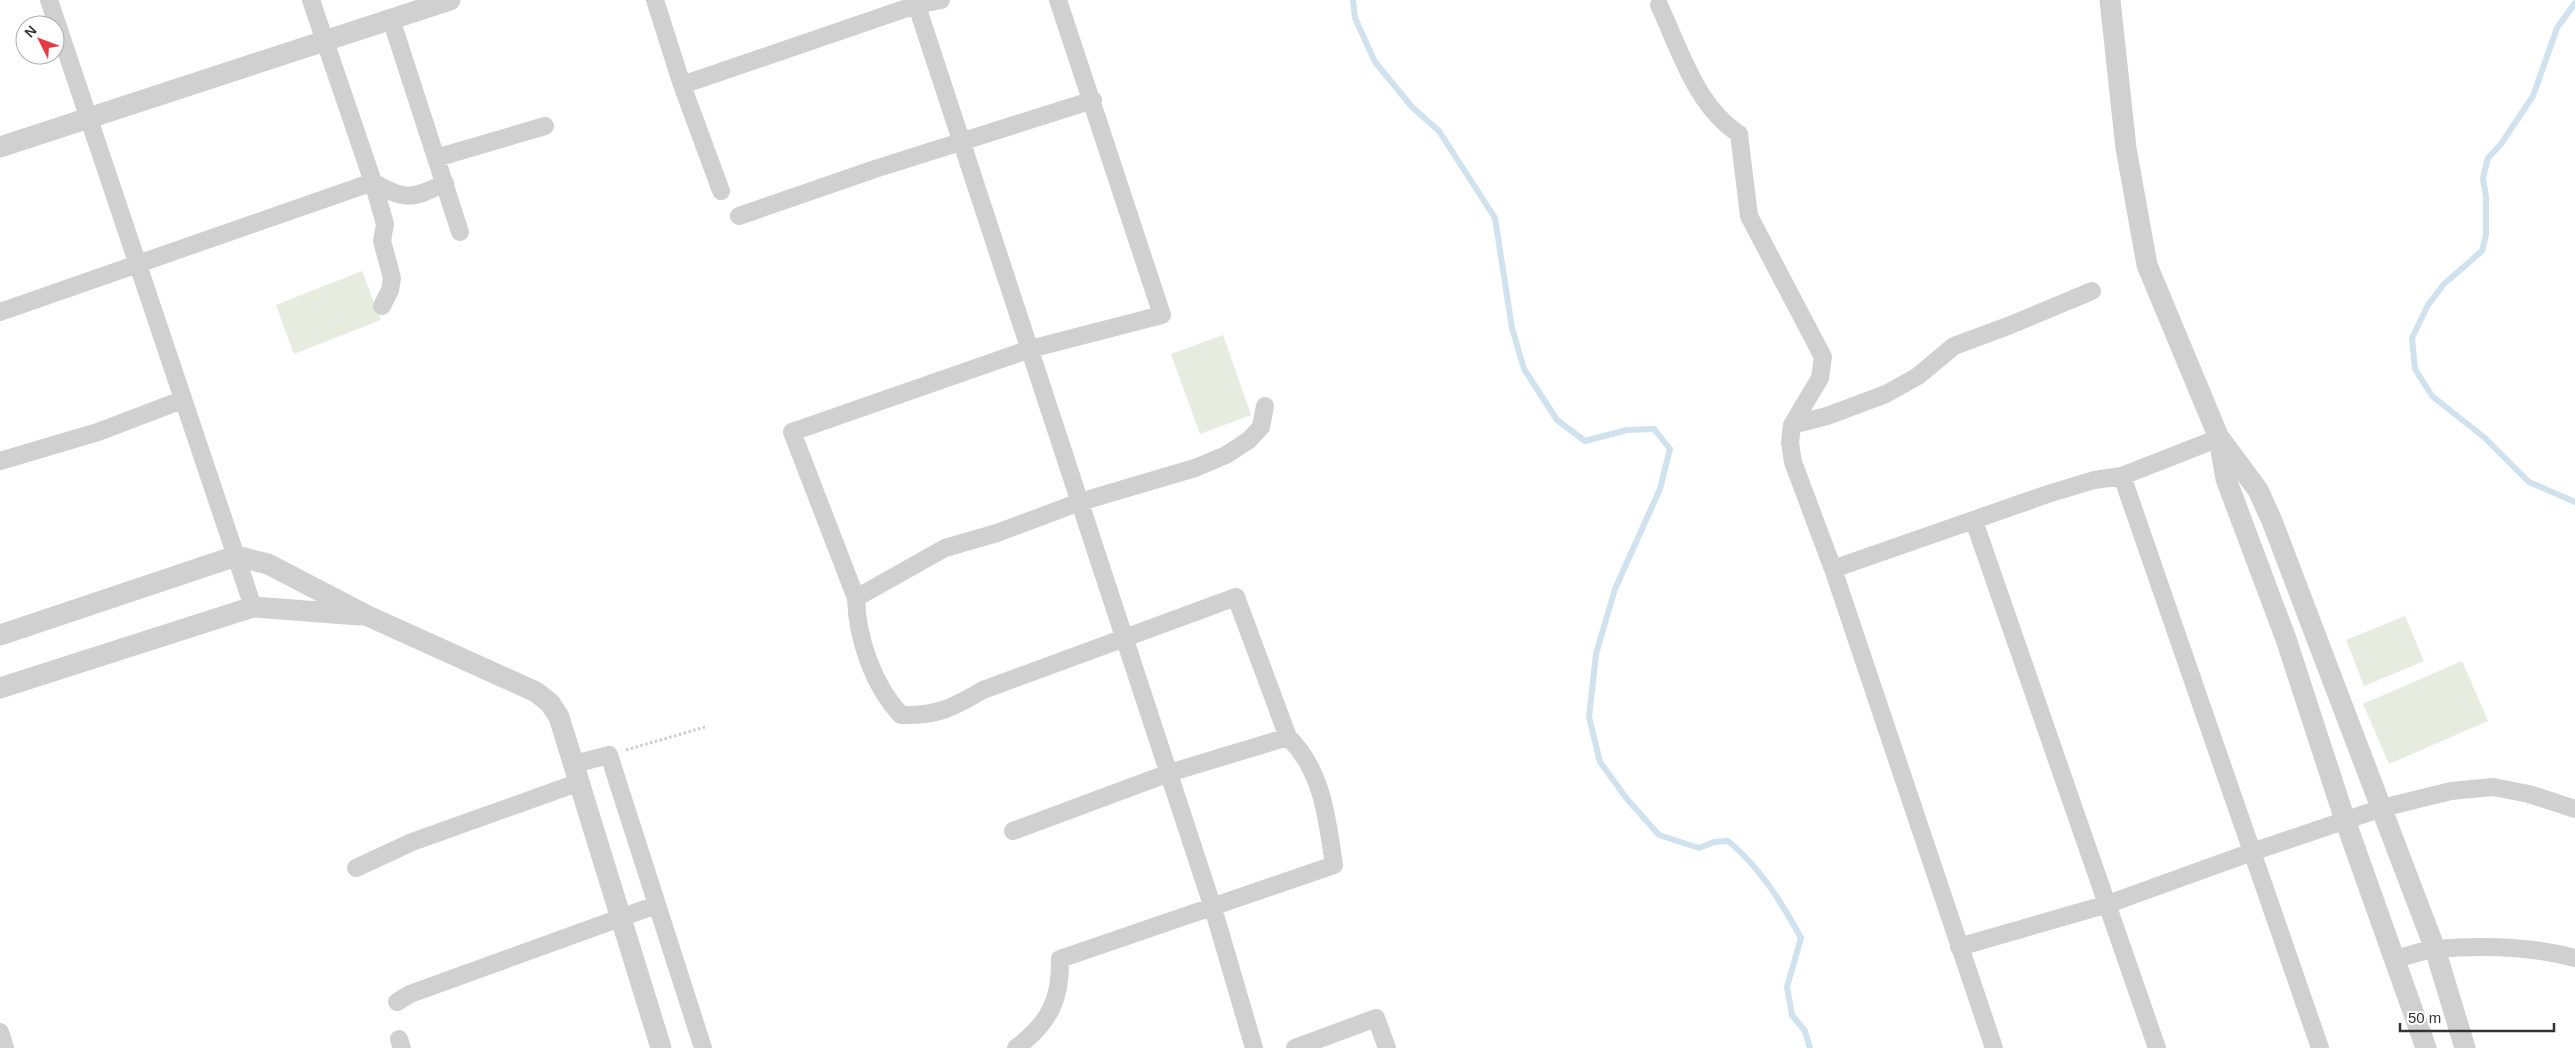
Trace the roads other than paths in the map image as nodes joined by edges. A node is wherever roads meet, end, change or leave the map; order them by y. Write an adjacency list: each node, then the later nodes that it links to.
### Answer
1 (49, 0): 14 (street)
2 (311, 0): 11 (street)
3 (450, 0): 10 (street)
4 (655, 0): 12 (street)
5 (941, 0): 8 (street)
6 (1058, 0): 13 (street)
7 (2110, 0): 32 (street)
8 (916, 2): 12 (street); 16 (street)
9 (1658, 2): 31 (street)
10 (391, 19): 11 (street); 18 (street)
11 (324, 42): 14 (street); 19 (street)
12 (682, 85): 21 (street)
13 (1093, 100): 16 (street); 28 (street)
14 (88, 118): 17 (street); 24 (street)
15 (544, 126): 18 (street)
16 (963, 141): 22 (street); 28 (street)
17 (0, 147)
18 (436, 158): 20 (street)
19 (373, 182): 20 (street); 24 (street); 26 (street)
20 (445, 183): 23 (street)
21 (721, 191)
22 (739, 216)
23 (460, 232)
24 (137, 266): 27 (street); 29 (street)
25 (2092, 291): 31 (street)
26 (382, 306)
27 (0, 312)
28 (1030, 349): 35 (street); 39 (street)
29 (182, 400): 33 (street); 37 (street)
30 (1265, 406): 35 (street)
31 (1792, 425): 38 (street)
32 (2219, 438): 34 (street); 48 (street); 50 (street)
33 (0, 461)
34 (2122, 476): 36 (street); 52 (street)
35 (1080, 502): 39 (street); 43 (street)
36 (1974, 522): 38 (street); 54 (street)
37 (236, 556): 40 (street); 41 (street); 42 (street)
38 (1833, 569): 58 (street)
39 (856, 598): 43 (street)
40 (253, 607): 41 (street); 44 (street)
41 (368, 616): 46 (street)
42 (0, 635)
43 (1125, 638): 45 (street); 47 (street)
44 (0, 688)
45 (1288, 736): 47 (street); 56 (street)
46 (577, 773): 53 (street); 55 (street); 57 (street)
47 (1169, 773): 51 (street); 56 (street)
48 (2382, 808): 49 (street); 50 (street); 59 (street)
49 (2575, 809)
50 (2345, 820): 52 (street); 61 (street)
51 (1013, 832)
52 (2252, 852): 54 (street); 73 (street)
53 (356, 868)
54 (2108, 904): 58 (street); 72 (street)
55 (656, 905): 57 (street); 66 (street)
56 (1214, 908): 67 (street); 68 (street)
57 (620, 918): 62 (street); 65 (street)
58 (1959, 947): 71 (street)
59 (2435, 949): 60 (street); 61 (street); 75 (street)
60 (2575, 958)
61 (2395, 959): 74 (street)
62 (397, 1002)
63 (0, 1032): 64 (street)
64 (5, 1048)
65 (661, 1048)
66 (703, 1048)
67 (1016, 1048)
68 (1254, 1048)
69 (1295, 1048): 70 (street)
70 (1387, 1048)
71 (1994, 1048)
72 (2157, 1048)
73 (2320, 1048)
74 (2426, 1048)
75 (2465, 1048)

